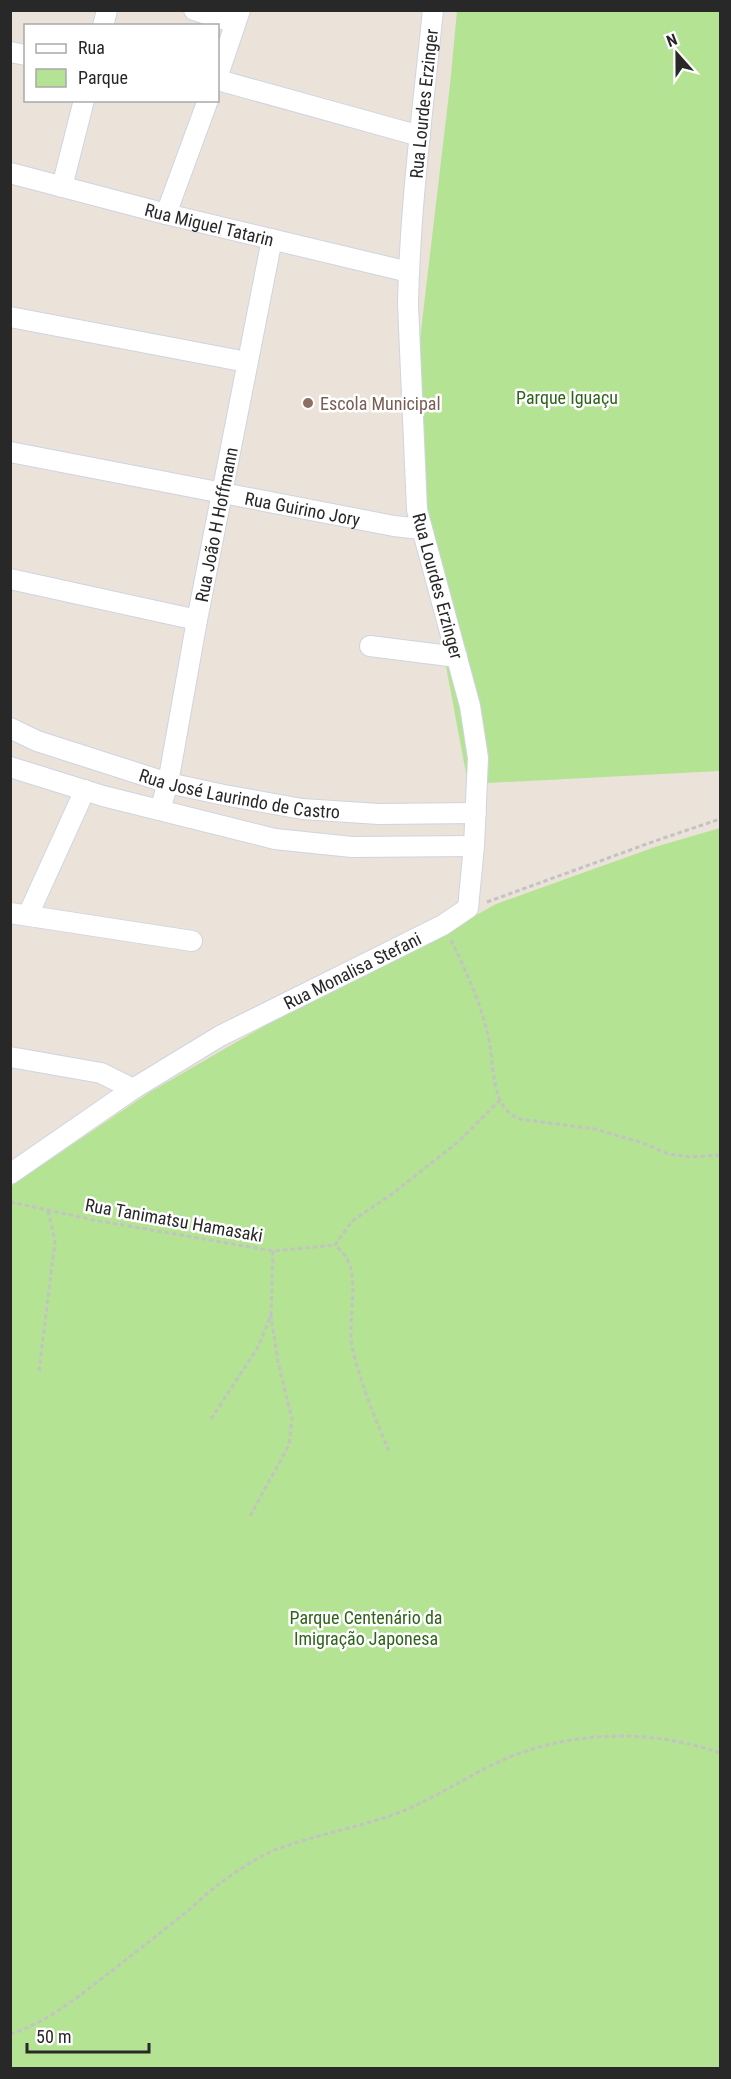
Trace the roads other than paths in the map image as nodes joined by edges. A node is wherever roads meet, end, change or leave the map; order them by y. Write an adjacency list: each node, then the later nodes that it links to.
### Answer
1 (194, 10): 3 (street)
2 (433, 10): 8 (street, Rua Lourdes Erzinger)
3 (238, 17): 4 (street)
4 (219, 72)
5 (219, 80): 8 (street)
6 (83, 102): 10 (street)
7 (207, 102): 11 (street)
8 (420, 136): 13 (street, Rua Lourdes Erzinger)
9 (10, 173): 10 (street, Rua Miguel Tatarin)
10 (62, 187): 11 (street, Rua Miguel Tatarin)
11 (166, 214): 12 (street, Rua Miguel Tatarin)
12 (272, 239): 13 (street, Rua Miguel Tatarin); 15 (street, Rua João H Hoffmann)
13 (409, 272): 18 (street, Rua Lourdes Erzinger)
14 (10, 317): 15 (street)
15 (247, 362): 17 (street, Rua João H Hoffmann)
16 (10, 452): 17 (street, Rua Guirino Jory)
17 (222, 492): 18 (street, Rua Guirino Jory); 20 (street, Rua João H Hoffmann)
18 (421, 529): 22 (street, Rua Lourdes Erzinger)
19 (10, 579): 20 (street)
20 (197, 620): 25 (street, Rua João H Hoffmann)
21 (370, 646): 22 (street)
22 (457, 657): 28 (street, Rua Lourdes Erzinger)
23 (10, 728): 25 (street, Rua José Laurindo de Castro)
24 (10, 767): 26 (street, Rua José Laurindo de Castro)
25 (168, 783): 27 (street, Rua João H Hoffmann); 28 (street, Rua José Laurindo de Castro)
26 (85, 790): 27 (street, Rua José Laurindo de Castro); 31 (street)
27 (160, 810): 29 (street, Rua José Laurindo de Castro)
28 (476, 813): 29 (street, Rua Lourdes Erzinger)
29 (474, 846): 30 (street, Rua Lourdes Erzinger)
30 (468, 908): 34 (street, Rua Monalisa Stefani)
31 (19, 914): 32 (street)
32 (192, 941)
33 (10, 1057): 34 (street)
34 (133, 1089): 35 (street, Rua Monalisa Stefani)
35 (10, 1174)

